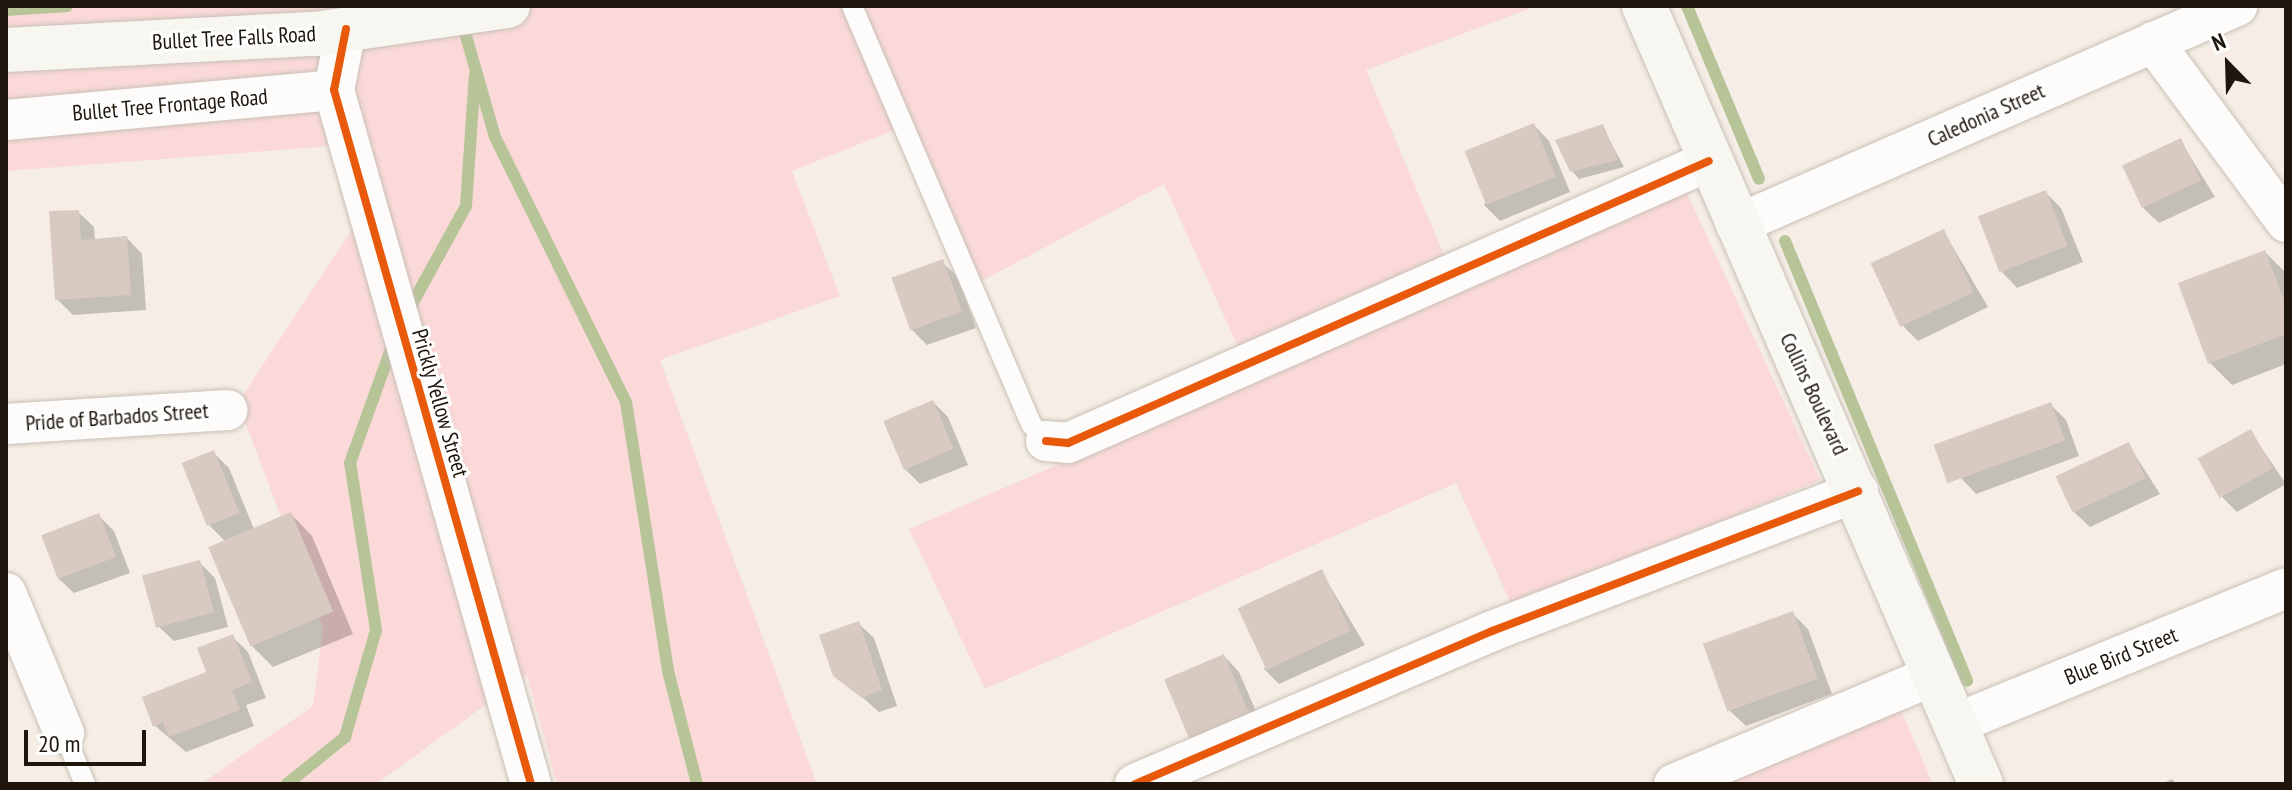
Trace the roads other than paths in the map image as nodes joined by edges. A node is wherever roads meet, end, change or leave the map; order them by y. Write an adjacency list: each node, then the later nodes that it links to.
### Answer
1 (508, 6): 5 (main road, Bullet Tree Falls Road)
2 (852, 6): 15 (lane)
3 (1644, 6): 10 (main road, Collins Boulevard)
4 (2237, 6): 6 (street, Caledonia Street)
5 (346, 29): 7 (main road, Bullet Tree Falls Road); 8 (street, Prickly Yellow Street)
6 (2153, 42): 11 (street); 12 (street, Caledonia Street)
7 (6, 50)
8 (334, 90): 9 (street, Bullet Tree Frontage Road); 23 (street, Prickly Yellow Street)
9 (6, 120)
10 (1709, 161): 12 (main road, Collins Boulevard); 15 (street)
11 (2286, 222)
12 (1736, 225): 16 (main road, Collins Boulevard)
13 (228, 410): 14 (street, Pride of Barbados Street)
14 (6, 424)
15 (1046, 441)
16 (1858, 491): 19 (main road, Collins Boulevard); 24 (street)
17 (2286, 588): 20 (street, Blue Bird Street)
18 (6, 593): 21 (street)
19 (1934, 675): 20 (main road, Collins Boulevard); 25 (street)
20 (1955, 724): 26 (main road, Collins Boulevard)
21 (64, 733): 22 (lane)
22 (85, 784)
23 (531, 784)
24 (1135, 784)
25 (1674, 784)
26 (1981, 784)

